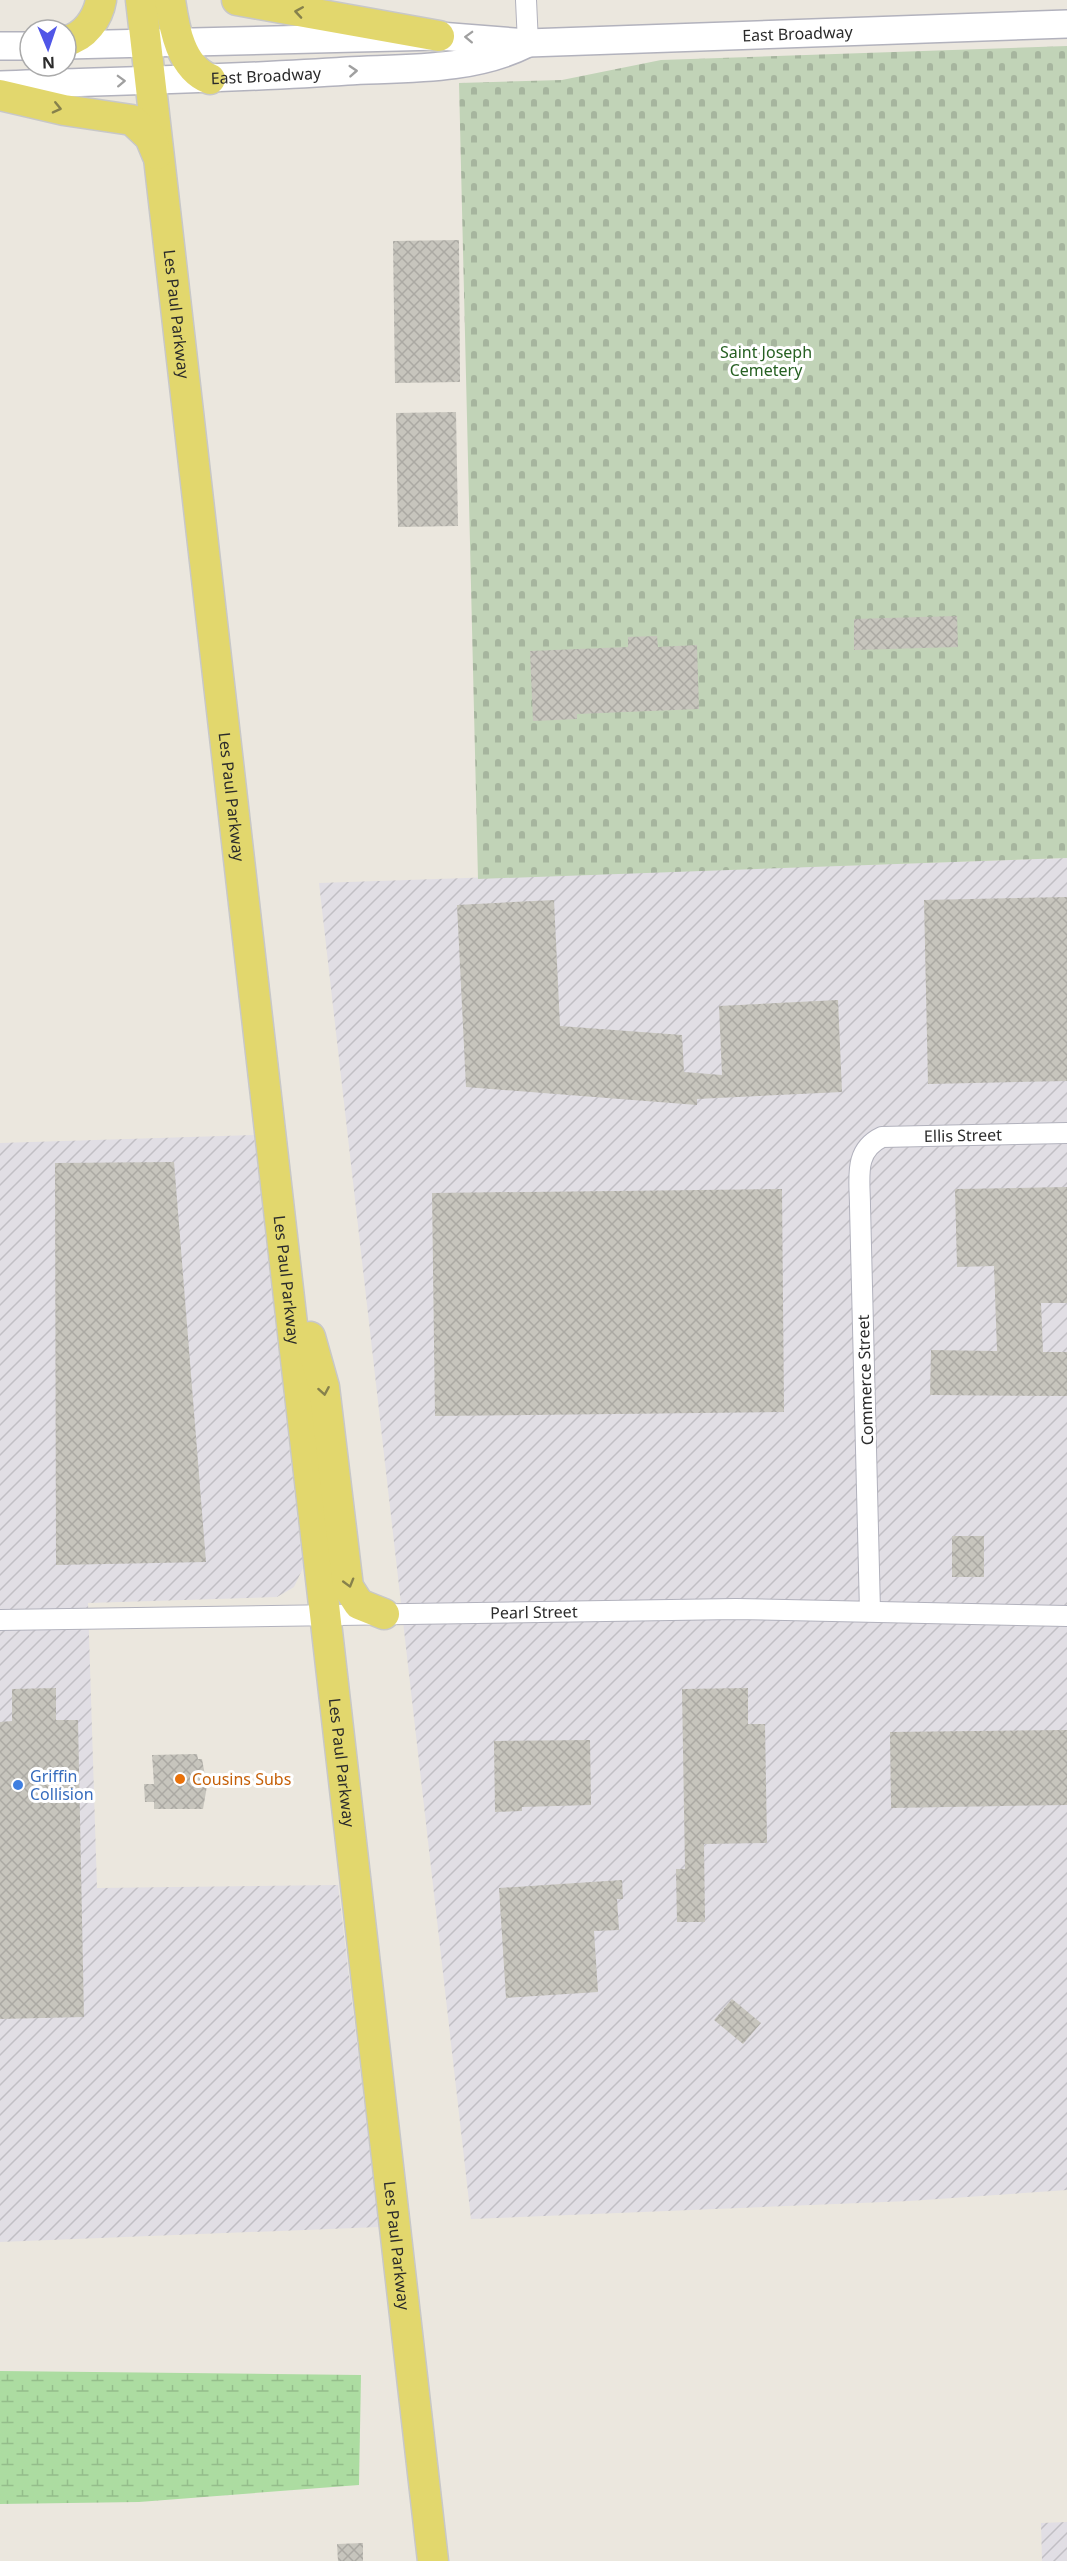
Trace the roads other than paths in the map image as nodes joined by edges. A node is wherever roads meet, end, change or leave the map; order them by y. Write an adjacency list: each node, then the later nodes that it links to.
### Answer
1 (101, 0): 7 (main road)
2 (141, 0): 12 (main road, Les Paul Parkway)
3 (170, 0): 10 (main road)
4 (237, 0): 8 (main road, one-way to 4)
5 (526, 0): 11 (street)
6 (1067, 24): 11 (main road, East Broadway)
7 (78, 36)
8 (439, 36): 10 (main road, East Broadway); 11 (main road, East Broadway, one-way to 8)
9 (78, 43): 12 (main road, East Broadway)
10 (193, 43): 12 (main road, East Broadway); 15 (main road)
11 (528, 43): 15 (main road, East Broadway, one-way to 11)
12 (146, 44): 16 (main road, Les Paul Parkway)
13 (0, 46): 14 (main road)
14 (18, 46)
15 (210, 79): 16 (main road, East Broadway)
16 (151, 80): 17 (main road, East Broadway, one-way to 16); 19 (main road, Les Paul Parkway)
17 (0, 84)
18 (0, 95): 19 (main road, one-way to 19)
19 (160, 162): 22 (main road, Les Paul Parkway)
20 (1067, 1133): 21 (street, Ellis Street)
21 (864, 1150): 23 (street, Commerce Street)
22 (285, 1253): 24 (main road, one-way to 24); 25 (main road, Les Paul Parkway)
23 (870, 1611): 24 (street, Pearl Street); 26 (street, Pearl Street)
24 (384, 1614): 25 (street, Pearl Street)
25 (324, 1615): 27 (street, Pearl Street); 28 (main road, Les Paul Parkway)
26 (1067, 1616)
27 (0, 1620)
28 (434, 2561)

